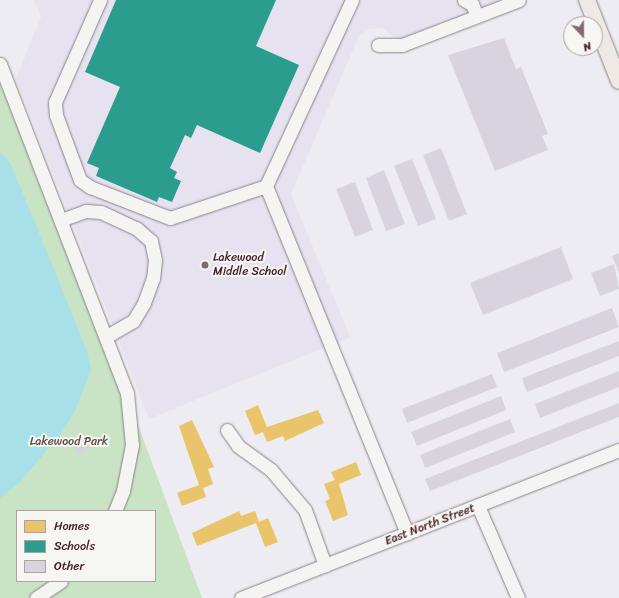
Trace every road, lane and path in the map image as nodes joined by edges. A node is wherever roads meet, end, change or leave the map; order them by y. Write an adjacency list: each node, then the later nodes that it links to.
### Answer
1 (100, 0): 10 (street)
2 (352, 0): 10 (street)
3 (464, 0): 6 (street)
4 (519, 0): 6 (street)
5 (587, 0): 9 (main road)
6 (477, 16): 7 (street)
7 (378, 45)
8 (0, 64): 11 (street)
9 (619, 81)
10 (266, 186): 17 (street)
11 (61, 220): 12 (street); 12 (street)
12 (107, 336): 16 (street)
13 (227, 430): 18 (street)
14 (619, 450): 15 (street, East North Street)
15 (478, 506): 17 (street, East North Street); 22 (street)
16 (115, 510)
17 (407, 534): 18 (street, East North Street)
18 (325, 566): 21 (street, East North Street)
19 (60, 582): 20 (street)
20 (36, 598)
21 (241, 598)
22 (518, 598)

